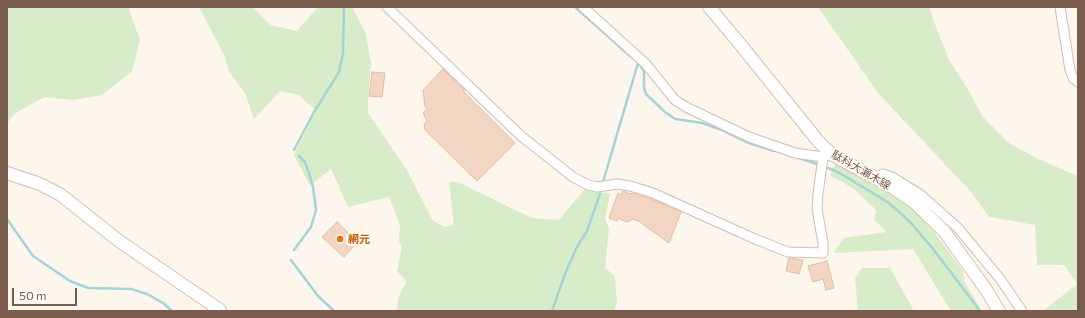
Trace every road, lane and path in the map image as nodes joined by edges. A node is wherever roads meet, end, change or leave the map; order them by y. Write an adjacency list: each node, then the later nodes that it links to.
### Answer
1 (387, 7): 6 (street)
2 (583, 7): 6 (street)
3 (709, 7): 6 (main road, 駄科大瀬木線)
4 (1060, 7): 5 (street)
5 (1078, 82)
6 (827, 156): 8 (main road, 駄科大瀬木線)
7 (7, 173): 9 (main road)
8 (878, 179): 10 (main road, 駄科大瀬木線); 11 (street)
9 (219, 311)
10 (999, 311)
11 (1022, 311)

